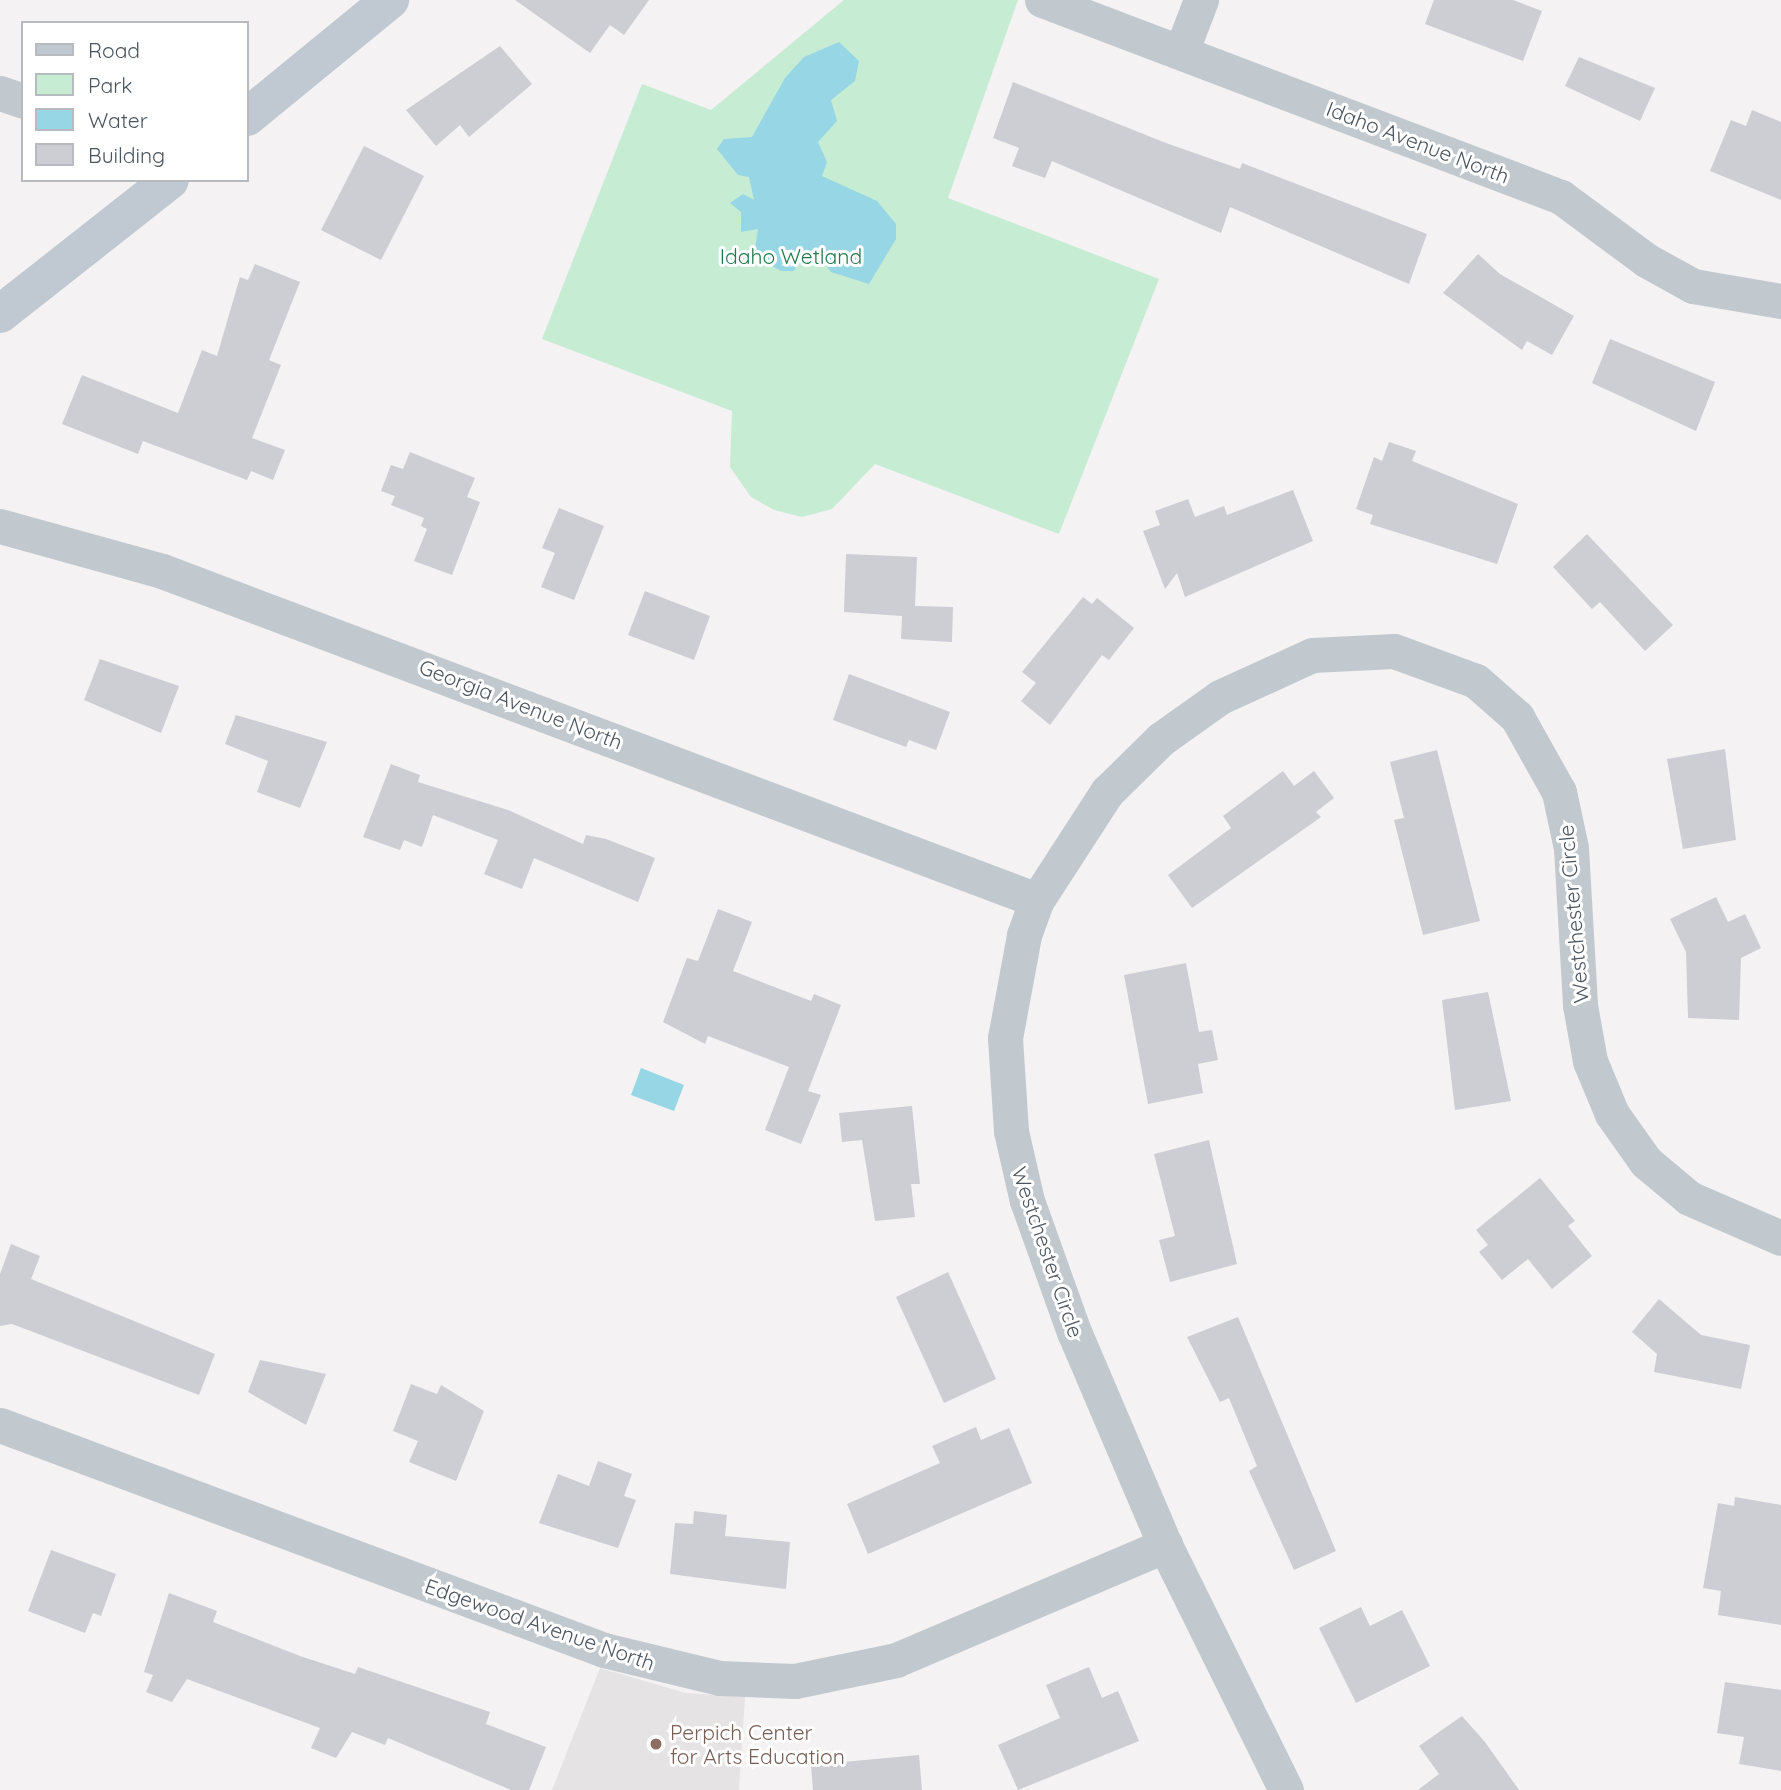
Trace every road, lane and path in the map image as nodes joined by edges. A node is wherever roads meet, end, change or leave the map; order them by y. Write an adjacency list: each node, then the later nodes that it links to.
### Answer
1 (390, 0): 7 (street)
2 (1042, 0): 4 (street, Idaho Avenue North)
3 (1200, 0): 4 (street)
4 (1181, 52): 9 (street, Idaho Avenue North)
5 (0, 93): 6 (street)
6 (21, 100)
7 (248, 116)
8 (167, 182): 10 (street)
9 (1781, 301)
10 (0, 314)
11 (0, 526): 12 (street, Georgia Avenue North)
12 (1037, 900): 13 (street, Westchester Circle); 15 (street, Westchester Circle)
13 (1781, 1238)
14 (0, 1425): 15 (street, Edgewood Avenue North)
15 (1165, 1545): 16 (street, Westchester Circle)
16 (1286, 1790)

